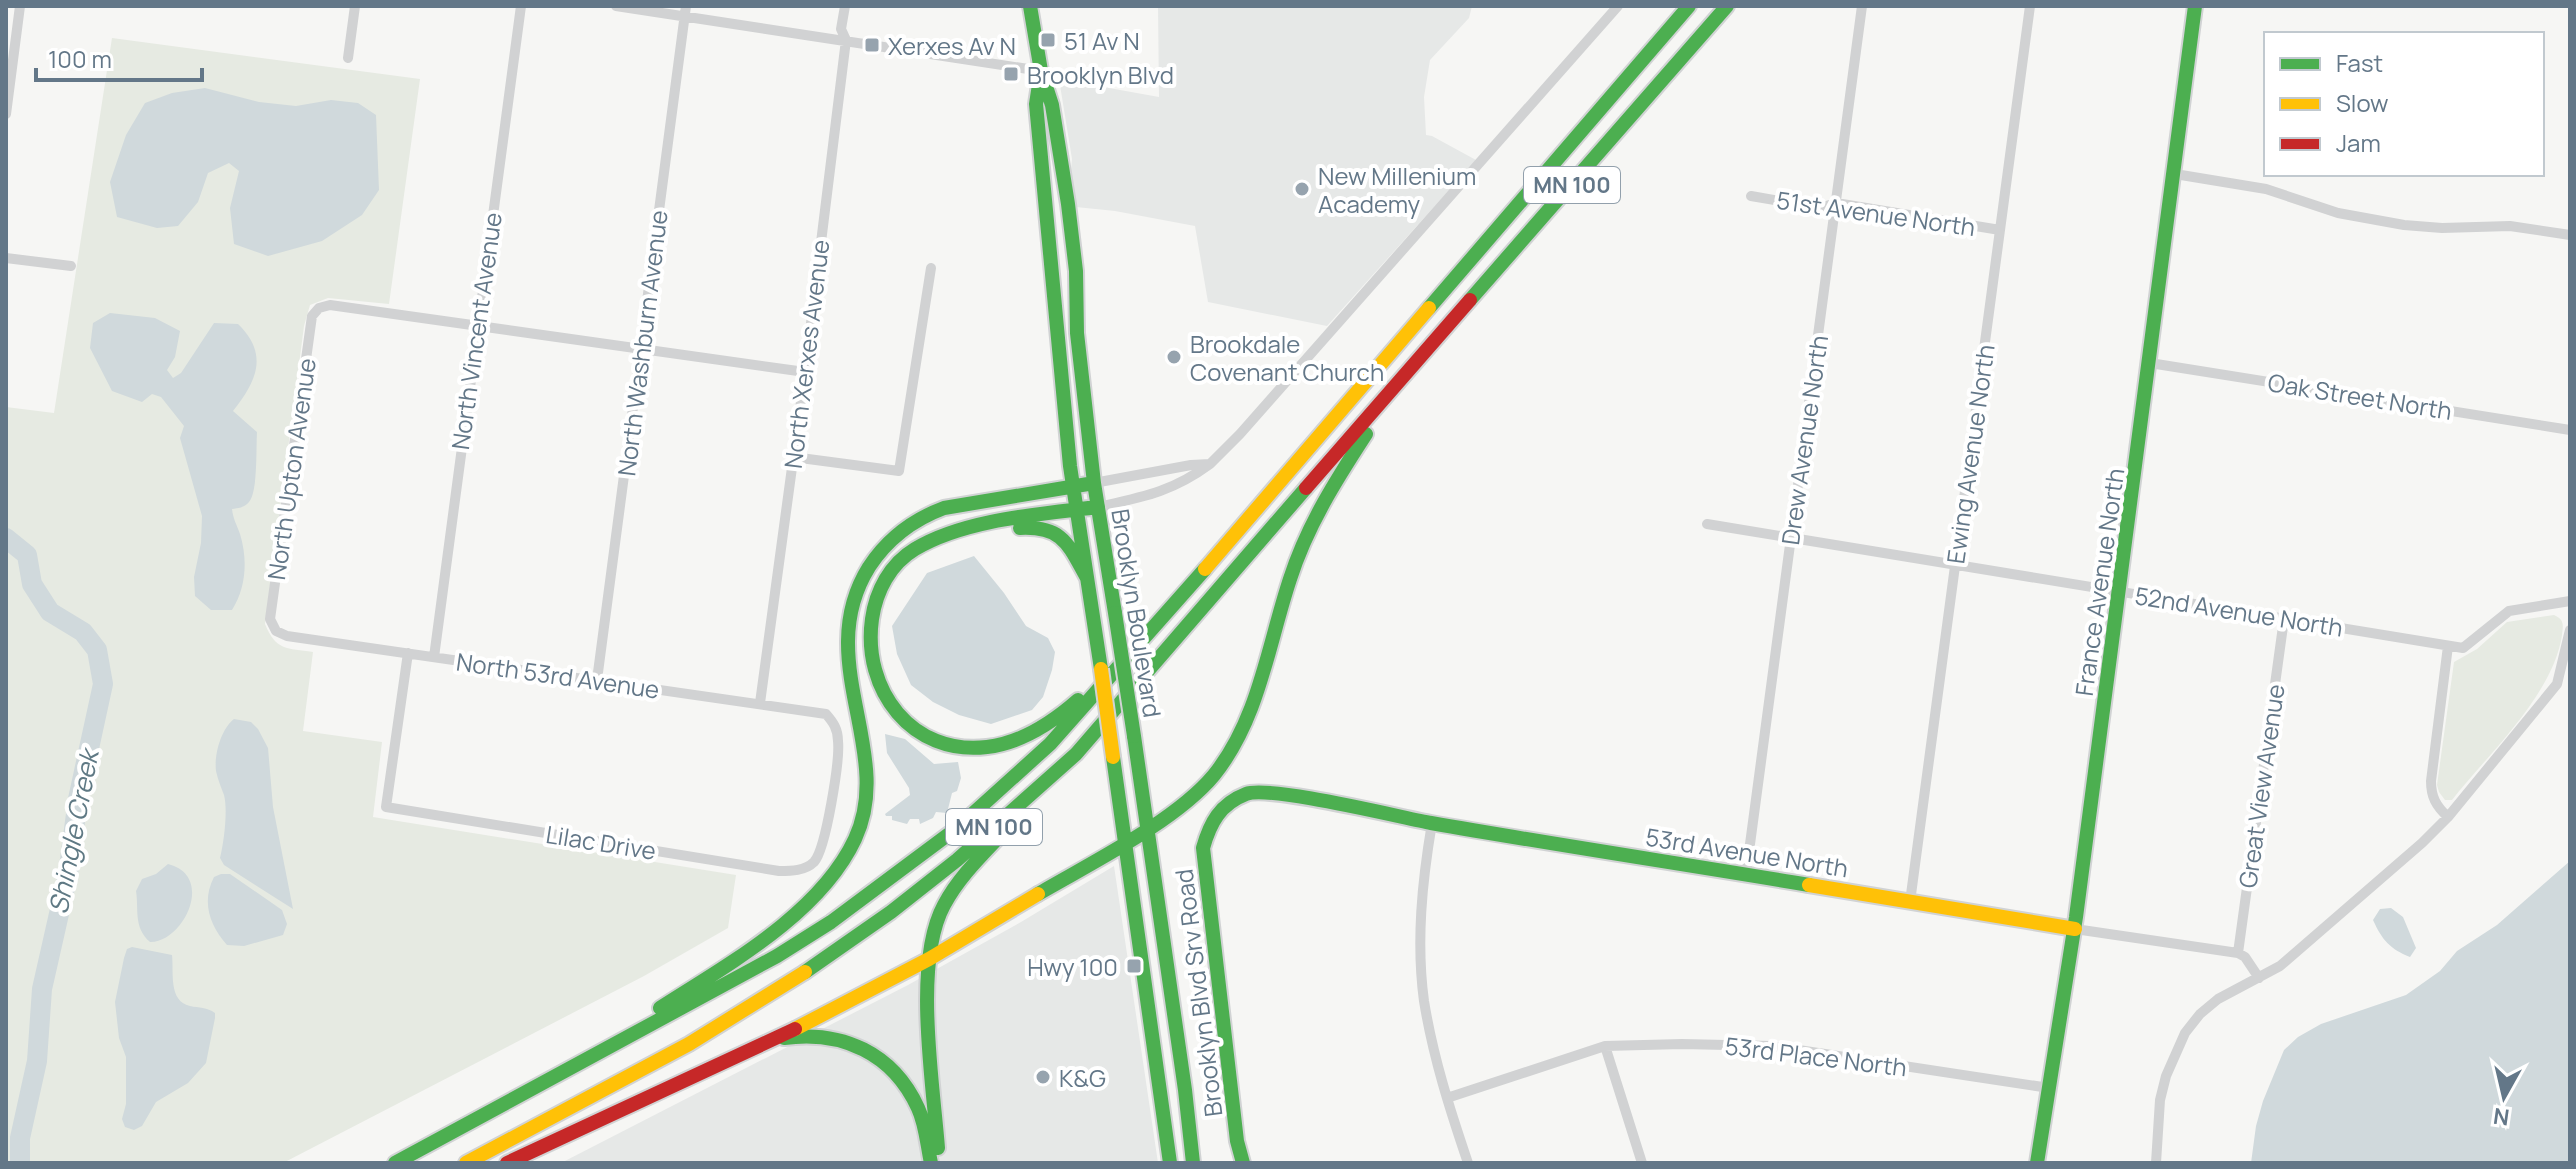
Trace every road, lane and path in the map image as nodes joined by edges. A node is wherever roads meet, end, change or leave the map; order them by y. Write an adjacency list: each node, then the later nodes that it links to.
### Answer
1 (20, 6): 17 (street)
2 (355, 6): 15 (street)
3 (521, 6): 26 (street, North Vincent Avenue)
4 (616, 6): 13 (street)
5 (845, 6): 14 (street, North Xerxes Avenue)
6 (1030, 6): 16 (main road, Brooklyn Boulevard)
7 (1618, 6): 33 (street)
8 (1689, 6): 48 (main road, MN 100)
9 (1727, 6): 28 (main road, MN 100)
10 (1862, 6): 20 (street, Drew Avenue North)
11 (2030, 6): 21 (street, Ewing Avenue North)
12 (2195, 6): 18 (main road, France Avenue North)
13 (685, 11): 14 (street); 27 (street, North Washburn Avenue)
14 (846, 40): 16 (street); 30 (street, North Xerxes Avenue)
15 (348, 58)
16 (1041, 71): 34 (main road, Brooklyn Boulevard); 35 (main road, Brooklyn Boulevard)
17 (6, 114)
18 (2175, 174): 22 (street); 29 (main road, France Avenue North)
19 (1751, 196): 20 (street, 51st Avenue North)
20 (1836, 203): 21 (street, 51st Avenue North); 39 (street, Drew Avenue North)
21 (2000, 230): 41 (street, Ewing Avenue North)
22 (2570, 235)
23 (6, 258): 24 (street)
24 (71, 266)
25 (931, 268): 32 (street)
26 (476, 324): 27 (street); 47 (street, North Upton Avenue); 51 (street, North Vincent Avenue)
27 (641, 348): 30 (street); 52 (street, North Washburn Avenue)
28 (1416, 363): 54 (main road, MN 100); 58 (main road)
29 (2150, 363): 31 (street, Oak Street North); 43 (main road, France Avenue North)
30 (805, 372): 32 (street, North Xerxes Avenue)
31 (2570, 430)
32 (793, 457): 53 (street, North Xerxes Avenue)
33 (1210, 464): 34 (street); 36 (street)
34 (1094, 483): 35 (main road); 36 (main road, Brooklyn Boulevard)
35 (1072, 486): 37 (main road, Brooklyn Boulevard); 69 (main road)
36 (1098, 507): 37 (main road); 58 (main road, Brooklyn Boulevard, bridge)
37 (1076, 510): 40 (main road); 42 (main road, Brooklyn Boulevard)
38 (1707, 524): 39 (street, 52nd Avenue North)
39 (1791, 538): 41 (street, 52nd Avenue North); 61 (street, Drew Avenue North)
40 (934, 540): 42 (main road); 48 (main road)
41 (1955, 566): 43 (street, 52nd Avenue North); 62 (street, Ewing Avenue North)
42 (1087, 578): 59 (main road, Brooklyn Boulevard, bridge)
43 (2119, 593): 45 (street, 52nd Avenue North); 63 (main road, France Avenue North)
44 (2570, 601): 49 (street)
45 (2284, 619): 49 (street, 52nd Avenue North); 64 (street, Great View Avenue)
46 (2570, 630): 56 (street)
47 (276, 631): 50 (street, North 53rd Avenue)
48 (1148, 636): 69 (main road, MN 100)
49 (2448, 646): 56 (street)
50 (408, 653): 51 (street, North 53rd Avenue); 60 (street, Lilac Drive)
51 (434, 657): 52 (street, North 53rd Avenue)
52 (597, 680): 53 (street, North 53rd Avenue)
53 (760, 703): 60 (street, North 53rd Avenue)
54 (1076, 754): 65 (main road); 74 (main road, MN 100)
55 (1221, 809): 57 (main road, 53rd Avenue North); 79 (main road, Brooklyn Blvd Srv Road)
56 (2448, 817): 66 (street)
57 (1432, 823): 61 (main road, 53rd Avenue North); 71 (street)
58 (1148, 829): 59 (main road); 78 (main road, Brooklyn Boulevard)
59 (1123, 843): 65 (main road); 77 (main road, Brooklyn Boulevard)
60 (814, 862)
61 (1746, 874): 62 (main road, 53rd Avenue North)
62 (1910, 902): 63 (main road, 53rd Avenue North)
63 (2075, 929): 64 (street, 53rd Avenue North); 70 (main road, France Avenue North)
64 (2238, 953): 66 (street)
65 (929, 959): 67 (main road); 72 (main road)
66 (2259, 978): 83 (street)
67 (765, 1042): 75 (main road); 76 (main road)
68 (1605, 1046): 70 (street, 53rd Place North); 71 (street, 53rd Place North); 81 (street)
69 (563, 1072): 73 (main road, MN 100)
70 (2049, 1088): 82 (main road, France Avenue North)
71 (1447, 1098): 80 (street)
72 (938, 1156)
73 (395, 1163)
74 (466, 1163)
75 (507, 1163)
76 (931, 1163)
77 (1170, 1163)
78 (1193, 1163)
79 (1243, 1163)
80 (1468, 1163)
81 (1642, 1163)
82 (2037, 1163)
83 (2156, 1163)

